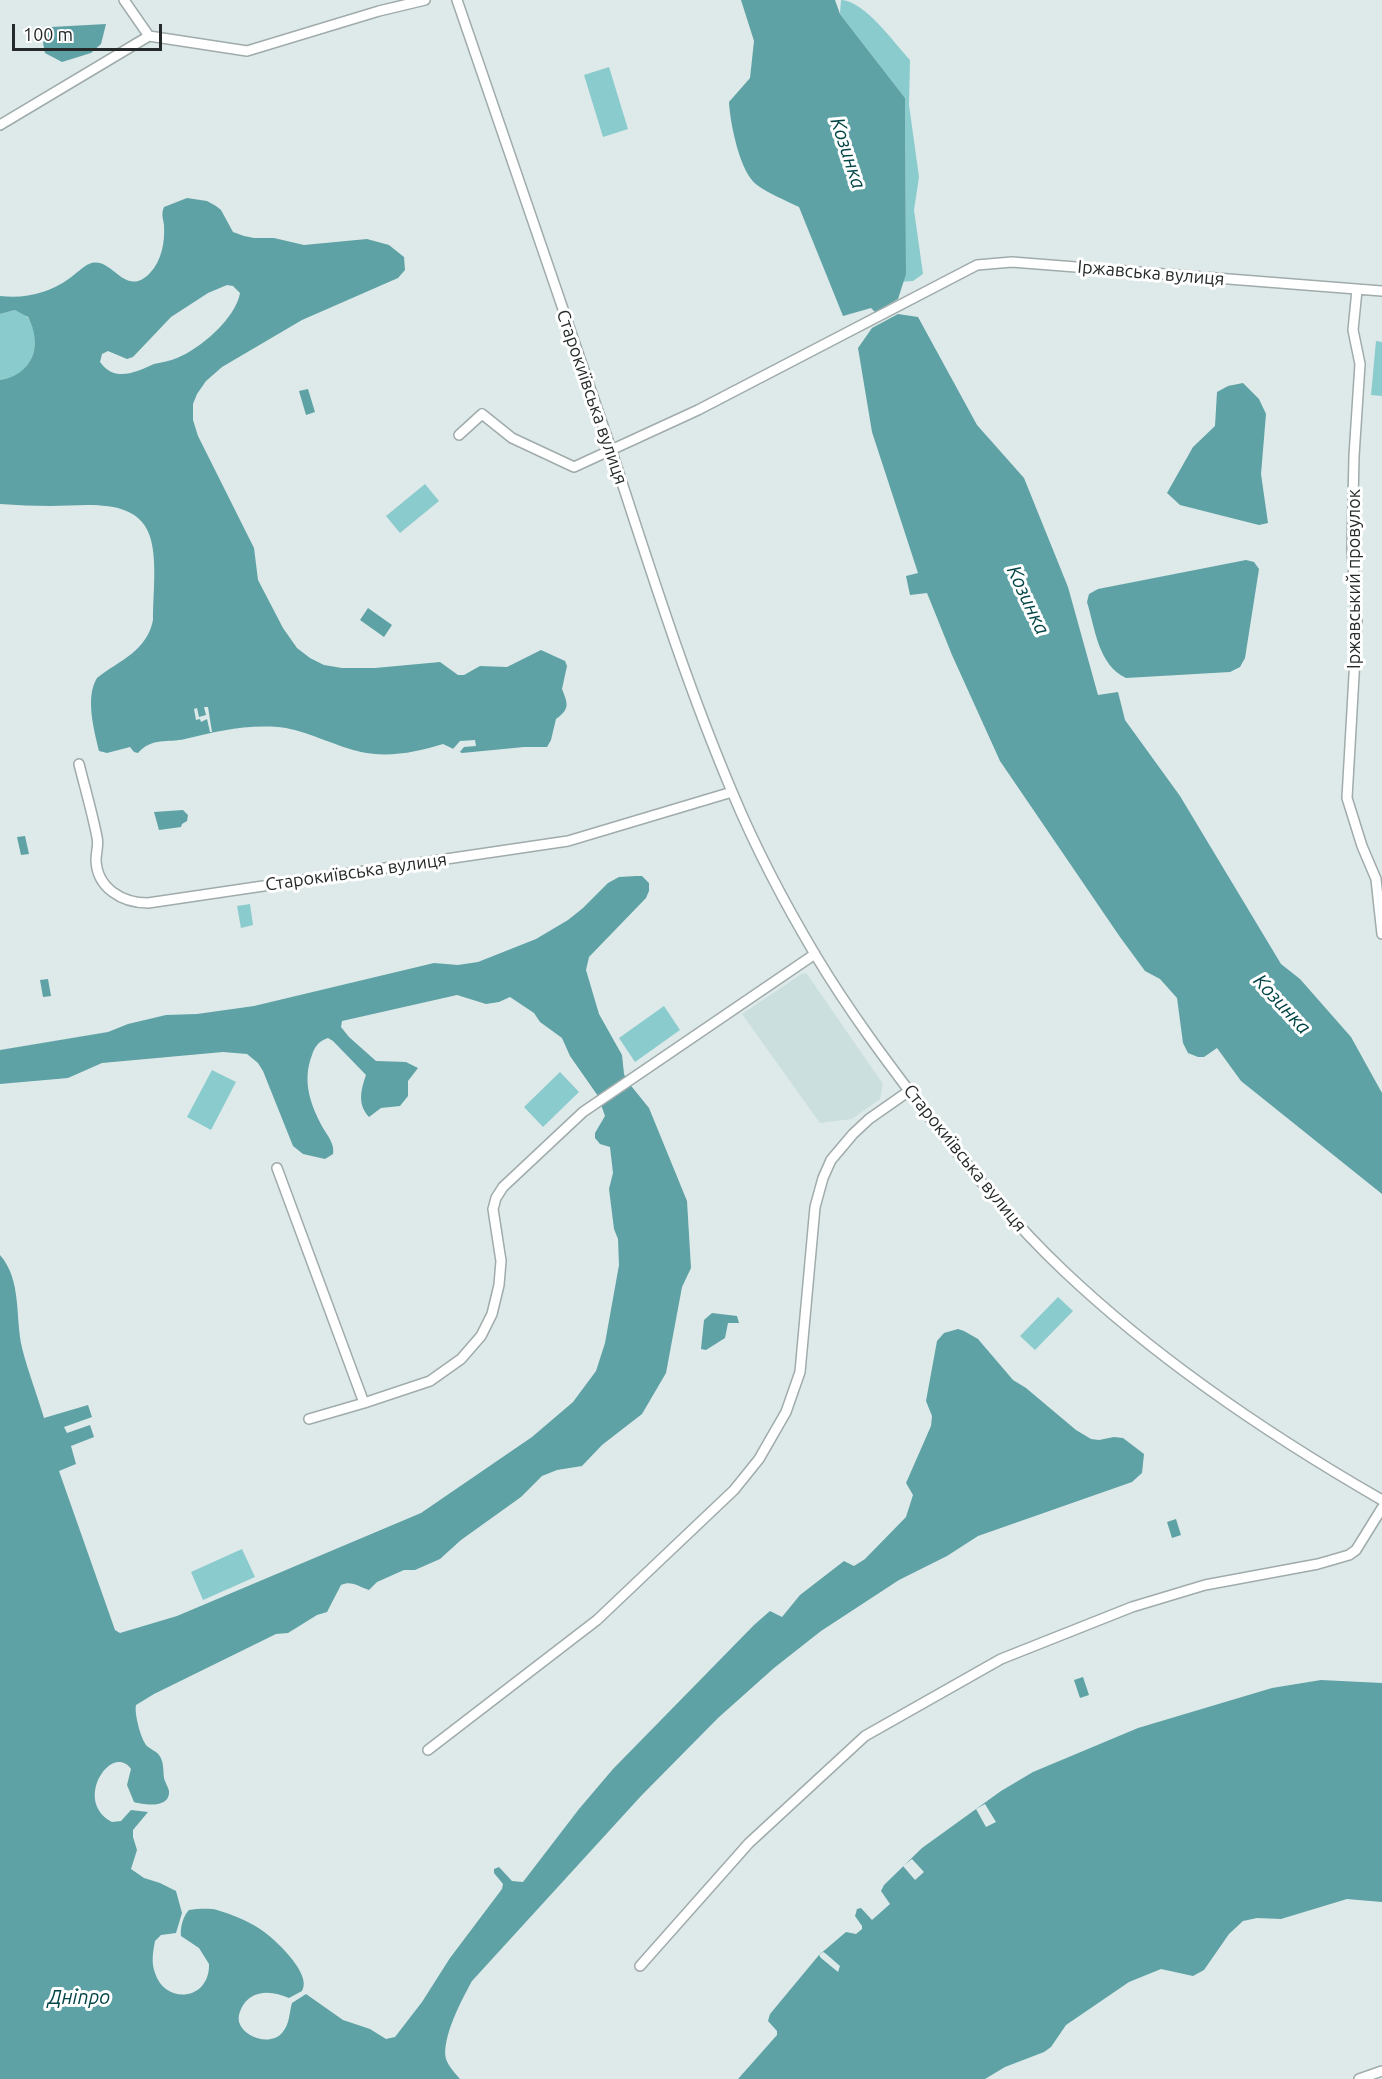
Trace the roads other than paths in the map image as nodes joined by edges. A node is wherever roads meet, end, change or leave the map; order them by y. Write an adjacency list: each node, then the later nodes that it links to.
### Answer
1 (124, 0): 6 (street)
2 (376, 0): 5 (street)
3 (425, 0): 5 (street)
4 (457, 0): 11 (street, Старокиївська вулиця)
5 (379, 11): 6 (street)
6 (149, 36): 7 (street)
7 (0, 125)
8 (1357, 290): 9 (street, Іржавська вулиця); 11 (street, Іржавська вулиця); 14 (street, Іржавський провулок)
9 (1382, 291)
10 (459, 435): 11 (street, Іржавська вулиця)
11 (611, 451): 13 (street, Старокиївська вулиця)
12 (79, 764): 13 (street, Старокиївська вулиця)
13 (732, 792): 15 (street, Старокиївська вулиця)
14 (1382, 934)
15 (815, 954): 16 (street, Старокиївська вулиця); 18 (street)
16 (909, 1091): 20 (street, Старокиївська вулиця); 22 (street)
17 (278, 1168): 18 (street)
18 (364, 1403): 19 (street)
19 (309, 1419)
20 (1382, 1500)
21 (1382, 1508): 23 (street)
22 (428, 1750)
23 (640, 1966)
24 (1382, 2071): 25 (street)
25 (1359, 2079)

